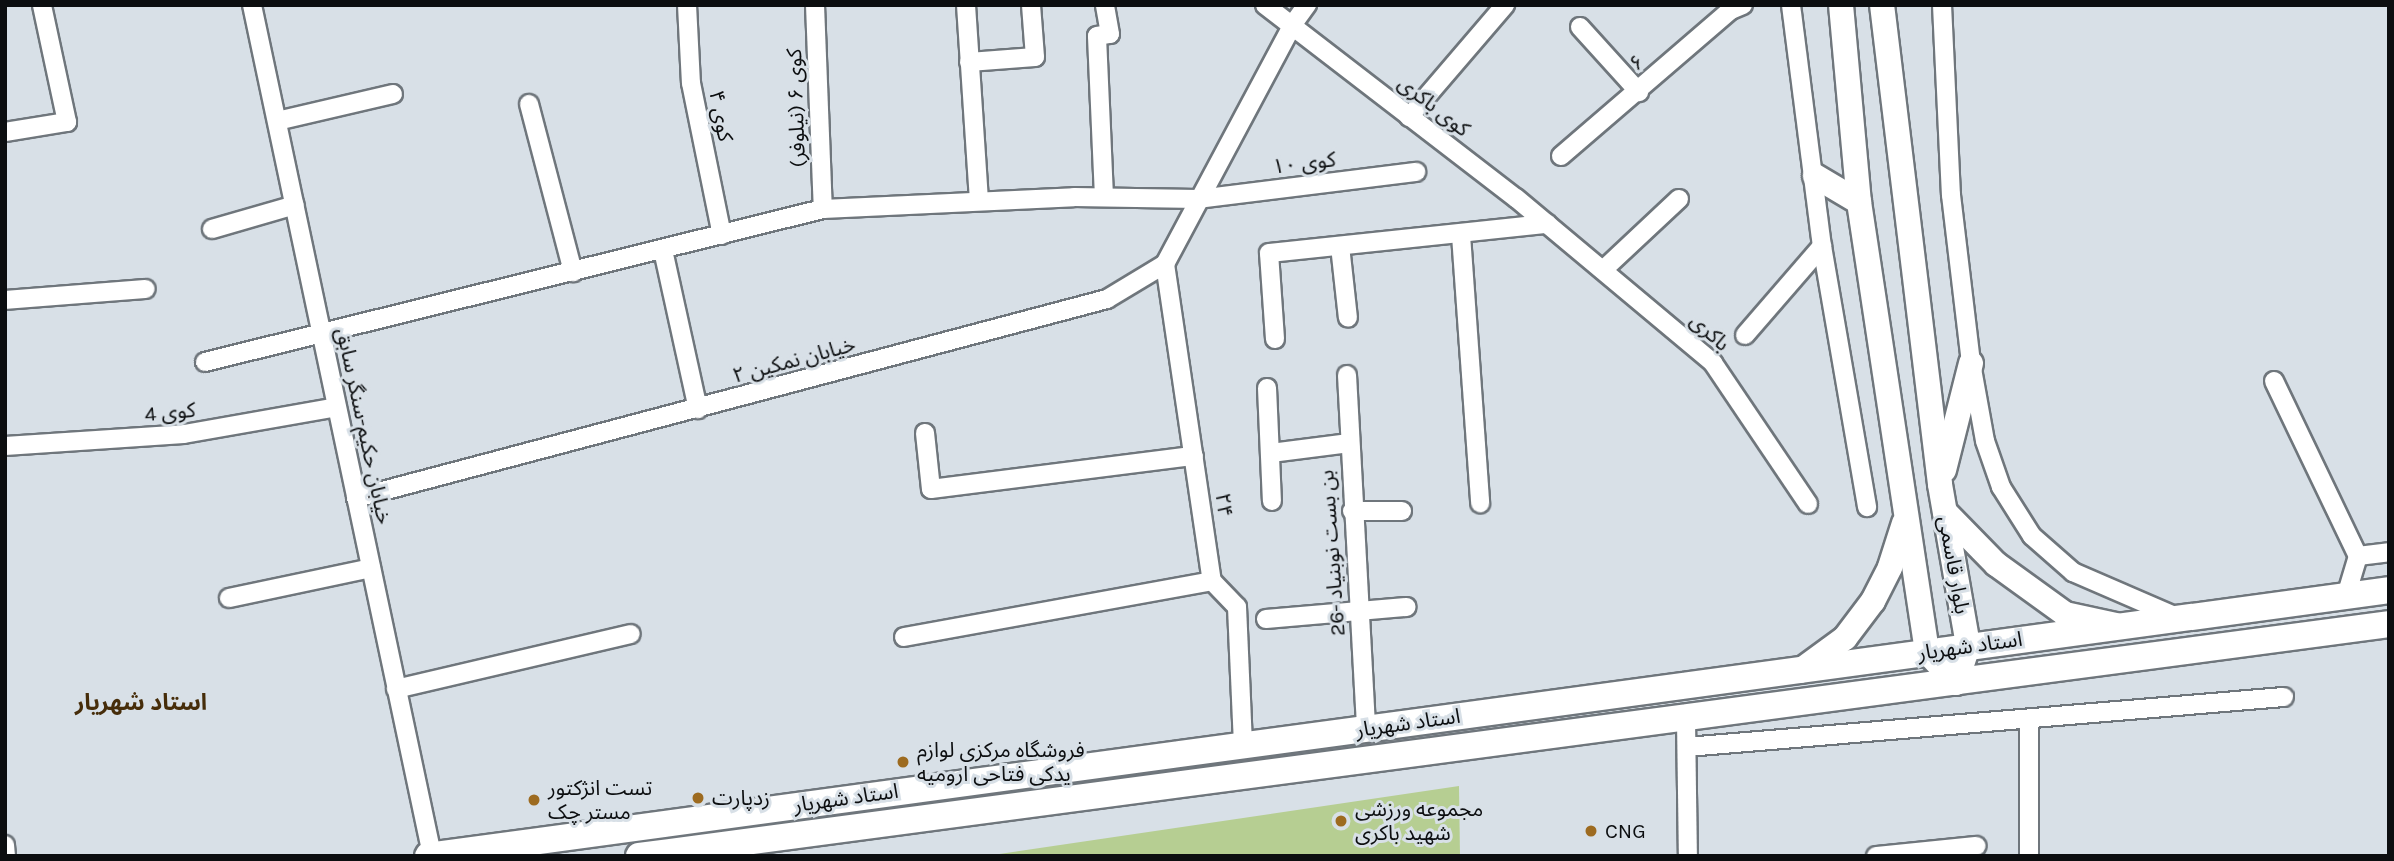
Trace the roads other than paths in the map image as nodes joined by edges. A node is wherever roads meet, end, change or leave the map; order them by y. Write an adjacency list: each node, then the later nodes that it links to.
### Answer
1 (42, 5): 24 (street)
2 (253, 5): 23 (street, خیابان حکیم-سنگر سابق)
3 (687, 5): 37 (street, کوی ۴)
4 (815, 5): 34 (street, کوی ۶ (نیلوفر))
5 (966, 5): 18 (street)
6 (1031, 5): 18 (street)
7 (1105, 5): 28 (street)
8 (1265, 5): 16 (street, کوی باکری)
9 (1307, 5): 16 (street)
10 (1505, 5): 22 (street)
11 (1791, 5): 27 (street)
12 (1841, 5): 32 (main road, بلوار قاسمی)
13 (1882, 5): 63 (main road, بلوار قاسمی)
14 (1942, 5): 52 (street)
15 (1733, 7): 19 (street, ۶)
16 (1293, 24): 22 (street, کوی باکری); 29 (street)
17 (1580, 27): 19 (street)
18 (969, 62): 31 (street)
19 (1639, 92): 25 (street, ۶)
20 (393, 94): 23 (street)
21 (529, 104): 44 (street)
22 (1409, 117): 35 (street, کوی باکری)
23 (277, 121): 33 (street, خیابان حکیم-سنگر سابق)
24 (5, 132)
25 (1562, 156)
26 (1416, 172): 29 (street, کوی ۱۰)
27 (1815, 176): 32 (main road); 40 (street)
28 (1104, 197): 29 (street, کوی ۱۰); 31 (street, کوی ۱۰)
29 (1198, 199): 42 (street)
30 (1679, 199): 43 (street)
31 (979, 200): 34 (street, کوی ۱۰)
32 (1859, 202): 72 (main road, بلوار قاسمی)
33 (295, 205): 36 (street); 48 (street, خیابان حکیم-سنگر سابق)
34 (823, 209): 37 (street, کوی ۱۰)
35 (1547, 224): 38 (street); 43 (street, باکری)
36 (212, 229)
37 (722, 235): 41 (street, کوی ۱۰)
38 (1461, 235): 39 (street); 66 (street)
39 (1340, 246): 47 (street); 50 (street)
40 (1822, 246): 49 (street); 68 (street)
41 (663, 250): 44 (street, کوی ۱۰); 57 (street)
42 (1165, 264): 57 (street, خیابان نمکین ۲); 62 (street, ۲۴)
43 (1603, 271): 67 (street, باکری)
44 (573, 272): 48 (street, کوی ۱۰)
45 (146, 289): 46 (street)
46 (5, 300)
47 (1348, 318)
48 (322, 335): 51 (street, کوی ۱۰); 56 (street, خیابان حکیم-سنگر سابق)
49 (1745, 335)
50 (1275, 339)
51 (205, 362)
52 (1971, 363): 63 (main road); 82 (street)
53 (1347, 375): 59 (street, 26- بن بست نوبنیاد)
54 (2274, 381): 74 (street)
55 (1267, 388): 61 (street)
56 (337, 407): 60 (street, کوی 4); 64 (street, خیابان حکیم-سنگر سابق)
57 (698, 409): 64 (street, خیابان نمکین ۲)
58 (925, 433): 62 (street)
59 (1349, 443): 61 (street); 70 (street, 26- بن بست نوبنیاد)
60 (5, 446)
61 (1271, 453): 65 (street)
62 (1194, 456): 76 (street, ۲۴)
63 (1940, 484): 71 (main road, بلوار قاسمی)
64 (356, 498): 75 (street, خیابان حکیم-سنگر سابق)
65 (1272, 501)
66 (1480, 503)
67 (1808, 504)
68 (1867, 507)
69 (1402, 511): 70 (street)
70 (1352, 512): 81 (street, 26- بن بست نوبنیاد)
71 (1945, 512): 85 (main road); 88 (main road, بلوار قاسمی)
72 (1906, 515): 89 (main road, بلوار قاسمی); 90 (main road)
73 (2389, 552): 74 (street)
74 (2358, 556): 78 (street)
75 (371, 568): 79 (street); 92 (street, خیابان حکیم-سنگر سابق)
76 (1212, 581): 87 (street); 97 (street)
77 (2389, 590): 78 (main road, استاد شهریار)
78 (2346, 596): 82 (main road, استاد شهریار)
79 (229, 598)
80 (1406, 607): 81 (street)
81 (1359, 609): 83 (street); 96 (street, 26- بن بست نوبنیاد)
82 (2180, 618): 85 (main road, استاد شهریار)
83 (1266, 619)
84 (2389, 624): 91 (main road, استاد شهریار)
85 (2120, 626): 88 (main road, استاد شهریار)
86 (631, 634): 92 (street)
87 (904, 637)
88 (1968, 645): 89 (main road, استاد شهریار); 91 (main road, بلوار قاسمی)
89 (1927, 652): 90 (main road, استاد شهریار); 91 (main road)
90 (1800, 671): 96 (main road, استاد شهریار)
91 (1956, 683): 94 (main road, استاد شهریار)
92 (397, 689): 105 (street, خیابان حکیم-سنگر سابق)
93 (2284, 697): 95 (street)
94 (1686, 720): 98 (street); 101 (main road, استاد شهریار)
95 (2029, 721): 98 (street); 110 (street)
96 (1366, 729): 97 (main road, استاد شهریار)
97 (1243, 744): 99 (main road, استاد شهریار)
98 (1687, 747): 108 (street)
99 (740, 812): 100 (main road, استاد شهریار); 101 (main road)
100 (687, 819): 104 (main road); 105 (main road, استاد شهریار)
101 (744, 842): 104 (main road, استاد شهریار)
102 (5, 845): 106 (street)
103 (1977, 846): 109 (street)
104 (691, 849): 107 (main road, استاد شهریار)
105 (430, 855)
106 (6, 856)
107 (639, 856)
108 (1688, 856)
109 (1876, 856)
110 (2029, 856)

